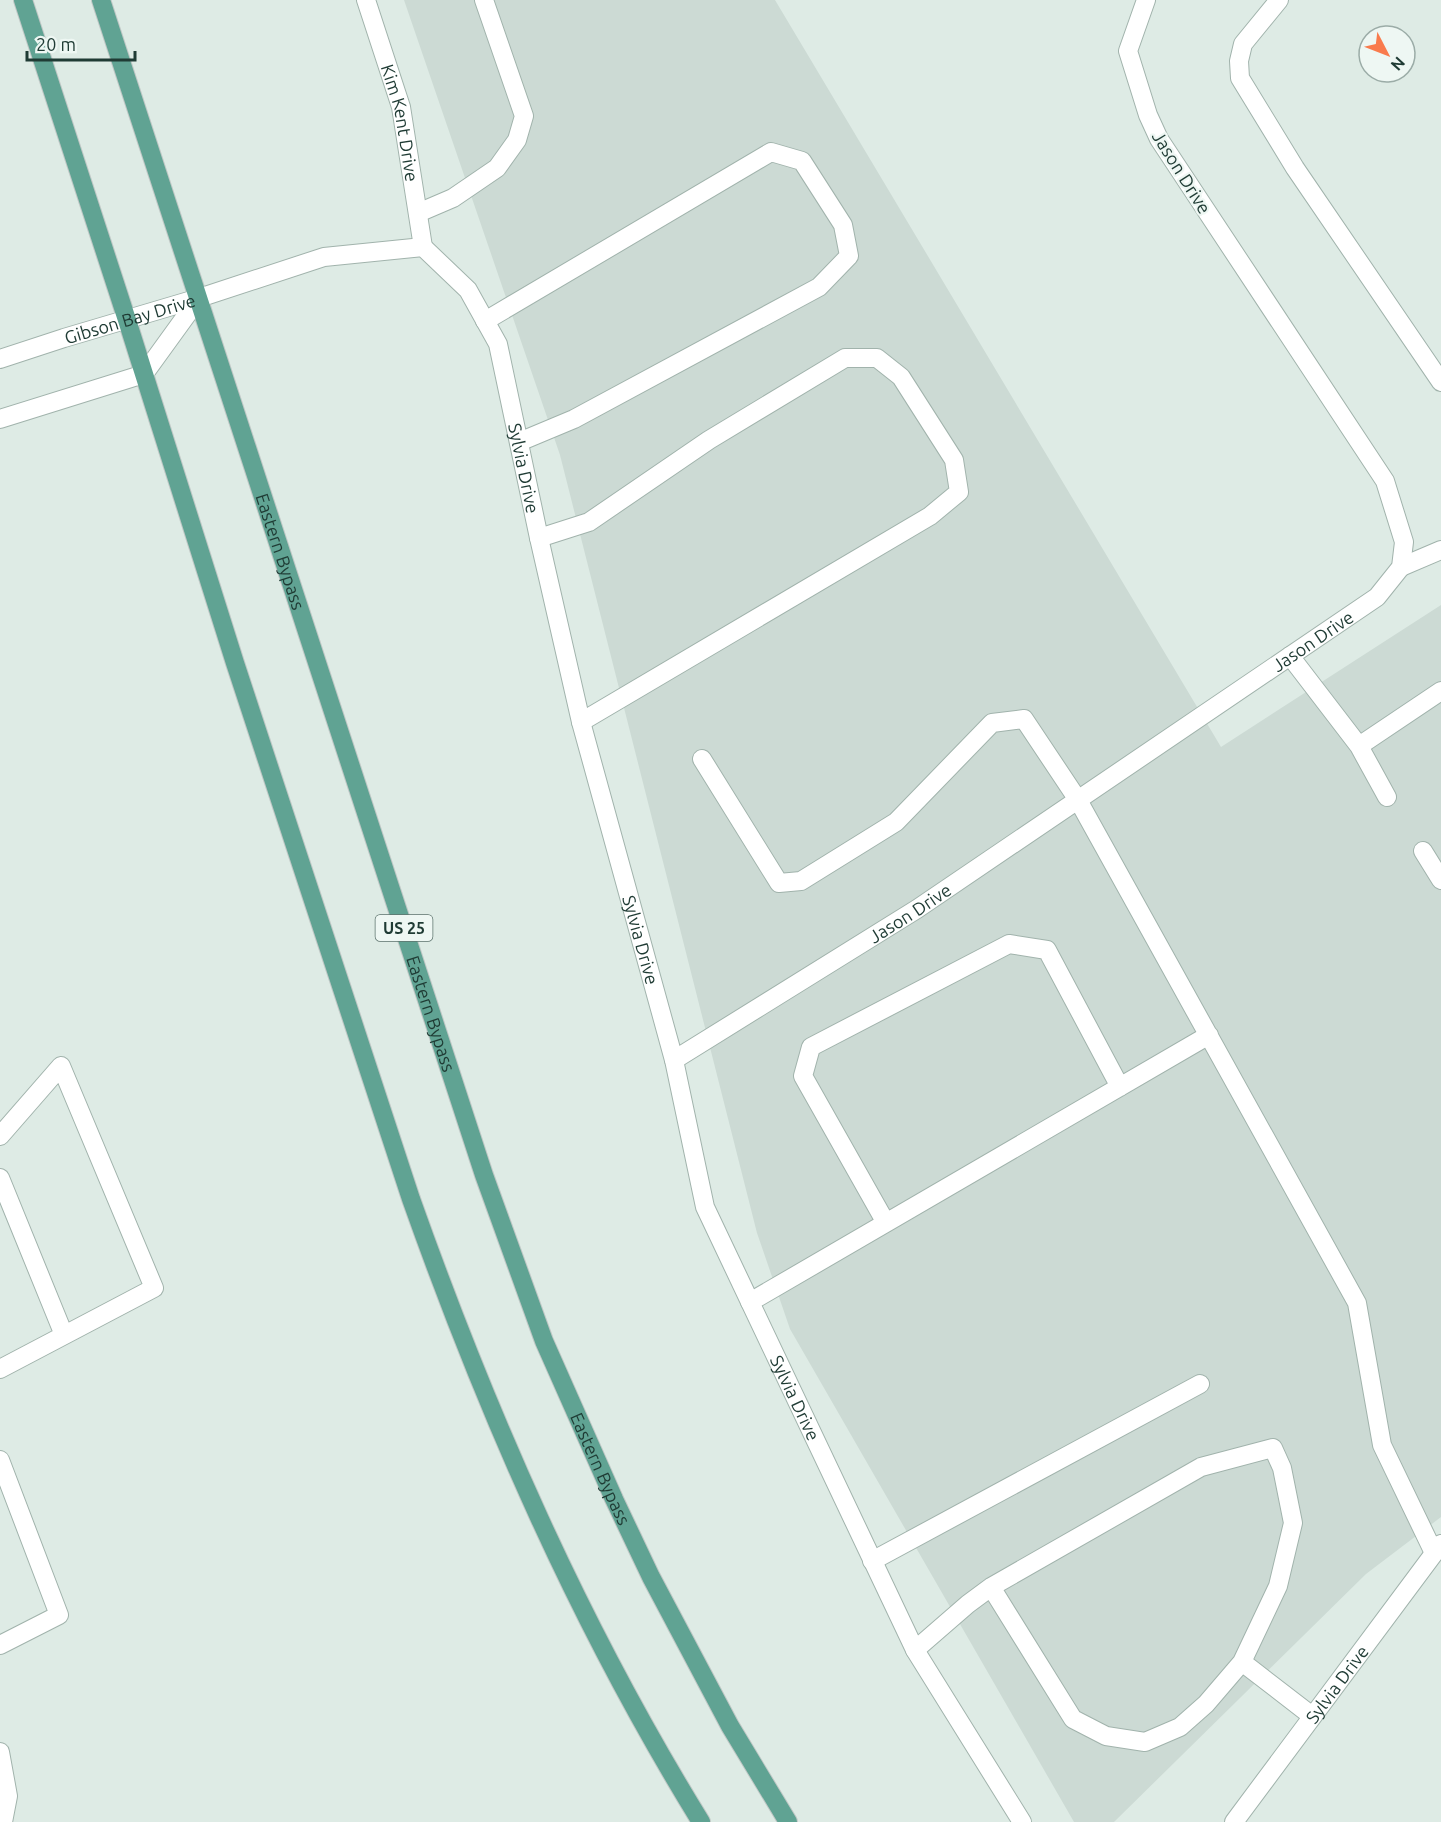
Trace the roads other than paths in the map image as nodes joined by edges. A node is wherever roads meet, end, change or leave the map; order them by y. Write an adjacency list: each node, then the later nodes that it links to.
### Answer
1 (23, 0): 10 (main road)
2 (101, 0): 9 (main road, Eastern Bypass / US 25)
3 (366, 0): 7 (street, Kim Kent Drive)
4 (484, 0): 7 (street)
5 (1146, 0): 19 (street, Jason Drive)
6 (1280, 0): 14 (street)
7 (418, 213): 8 (street, Kim Kent Drive)
8 (423, 247): 9 (street); 11 (street, Sylvia Drive)
9 (199, 298): 10 (street, Gibson Bay Drive); 13 (street, Gibson Bay Drive); 50 (main road, Eastern Bypass / US 25)
10 (127, 320): 12 (street, Gibson Bay Drive); 13 (main road)
11 (485, 321): 16 (street, Sylvia Drive); 16 (street)
12 (0, 359)
13 (144, 374): 15 (street); 49 (main road)
14 (1441, 382)
15 (0, 419)
16 (519, 442): 17 (street, Sylvia Drive)
17 (539, 538): 22 (street, Sylvia Drive); 22 (street)
18 (1441, 550): 19 (street)
19 (1401, 567): 20 (street, Jason Drive)
20 (1290, 657): 23 (street); 26 (street, Jason Drive)
21 (1441, 691): 23 (street)
22 (581, 722): 30 (street, Sylvia Drive)
23 (1359, 746): 25 (street)
24 (702, 759): 26 (street)
25 (1387, 797)
26 (1078, 800): 29 (street); 30 (street, Jason Drive)
27 (1422, 851): 28 (street)
28 (1441, 880)
29 (1209, 1035): 31 (street); 40 (street)
30 (674, 1060): 35 (street, Sylvia Drive)
31 (1120, 1087): 34 (street); 34 (street)
32 (0, 1136): 36 (street)
33 (0, 1178): 36 (street)
34 (886, 1223): 35 (street)
35 (750, 1302): 41 (street, Sylvia Drive)
36 (64, 1335): 37 (street)
37 (0, 1369)
38 (1200, 1384): 41 (street)
39 (0, 1460): 43 (street)
40 (1437, 1549): 46 (street, Sylvia Drive)
41 (872, 1561): 44 (street, Sylvia Drive)
42 (992, 1587): 44 (street); 45 (street); 45 (street)
43 (0, 1645)
44 (915, 1650): 51 (street, Sylvia Drive)
45 (1242, 1662): 46 (street)
46 (1312, 1716): 52 (street, Sylvia Drive)
47 (0, 1752): 48 (street)
48 (3, 1822)
49 (701, 1822)
50 (788, 1822)
51 (1022, 1822)
52 (1234, 1822)

